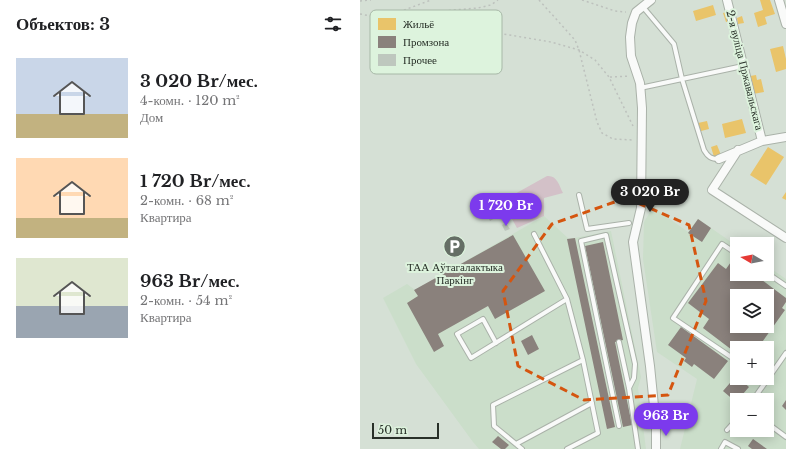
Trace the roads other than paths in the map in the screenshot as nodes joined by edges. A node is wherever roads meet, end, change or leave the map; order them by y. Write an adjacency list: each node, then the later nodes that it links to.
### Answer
1 (651, 0): 4 (street)
2 (727, 0): 6 (street, 2-я вуліца Пржавальскага)
3 (779, 0): 5 (street)
4 (643, 6): 7 (lane); 8 (street)
5 (786, 24)
6 (743, 66): 7 (lane); 10 (street, 2-я вуліца Пржавальскага)
7 (682, 79): 8 (lane); 12 (lane)
8 (640, 88): 38 (street)
9 (786, 137): 10 (street)
10 (762, 141): 11 (street)
11 (738, 150): 12 (street); 16 (street)
12 (718, 159)
13 (578, 195): 14 (lane)
14 (629, 223)
15 (534, 234): 20 (lane)
16 (786, 238)
17 (730, 249): 24 (lane)
18 (774, 278): 19 (lane)
19 (786, 286)
20 (567, 300): 22 (lane); 25 (lane)
21 (619, 342): 27 (lane)
22 (496, 343): 22 (lane)
23 (786, 353): 26 (lane)
24 (730, 356)
25 (583, 360): 28 (lane); 34 (lane)
26 (774, 371)
27 (629, 388): 29 (lane); 37 (lane)
28 (592, 403): 34 (lane); 36 (lane)
29 (619, 426)
30 (730, 428): 32 (lane)
31 (774, 428): 33 (lane)
32 (728, 430)
33 (786, 437)
34 (516, 444): 35 (lane)
35 (522, 449)
36 (567, 449)
37 (638, 449)
38 (656, 449)
39 (721, 449): 40 (lane)
40 (738, 449)

